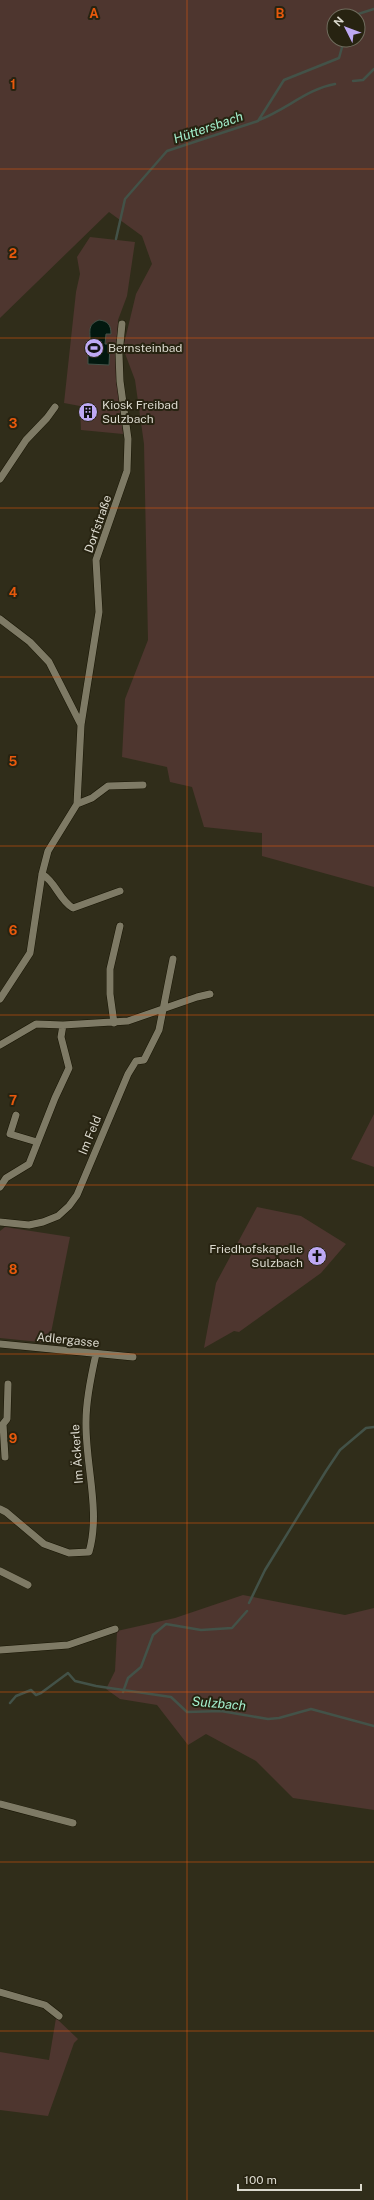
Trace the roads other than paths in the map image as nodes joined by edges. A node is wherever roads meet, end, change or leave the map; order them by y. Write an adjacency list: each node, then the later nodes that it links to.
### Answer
1 (122, 324): 5 (street, Dorfstraße)
2 (55, 407): 3 (street)
3 (0, 479)
4 (0, 619): 5 (street)
5 (81, 725): 7 (street, Dorfstraße)
6 (144, 785): 7 (street)
7 (77, 804): 8 (street, Dorfstraße)
8 (42, 874): 9 (street); 13 (street, Dorfstraße)
9 (120, 891)
10 (120, 926): 15 (street)
11 (172, 959): 14 (street)
12 (210, 994): 14 (street)
13 (0, 999)
14 (164, 1010): 15 (street); 21 (street, Im Feld)
15 (114, 1023): 16 (street)
16 (63, 1025): 17 (street); 19 (street)
17 (0, 1045)
18 (16, 1115): 19 (street)
19 (37, 1142): 20 (street)
20 (0, 1187)
21 (0, 1222)
22 (0, 1344): 23 (street, Adlergasse)
23 (96, 1354): 24 (street, Adlergasse); 28 (street, Im Äckerle)
24 (133, 1357)
25 (8, 1384): 26 (street)
26 (4, 1419): 27 (street)
27 (5, 1457)
28 (0, 1509)
29 (0, 1570): 30 (street)
30 (28, 1585)
31 (115, 1629): 32 (street)
32 (0, 1650)
33 (0, 1804): 34 (street)
34 (73, 1823)
35 (0, 1992): 36 (street)
36 (59, 2016)

